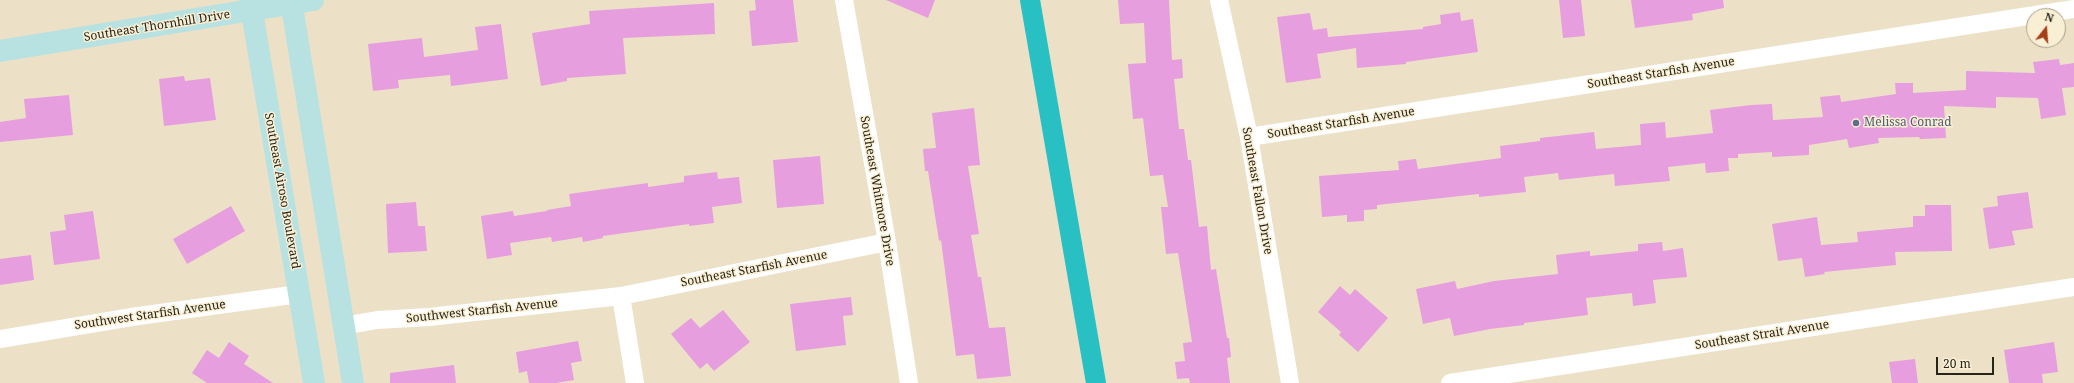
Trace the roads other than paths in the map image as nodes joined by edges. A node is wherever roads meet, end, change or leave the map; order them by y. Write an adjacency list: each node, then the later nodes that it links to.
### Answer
1 (313, 0): 4 (main road, Southeast Thornhill Drive)
2 (844, 0): 9 (street, Southeast Whitmore Drive)
3 (1219, 0): 8 (street, Southeast Fallon Drive)
4 (291, 2): 5 (main road, Southeast Thornhill Drive); 13 (main road)
5 (251, 6): 7 (main road, Southeast Thornhill Drive); 11 (main road, Southeast Airoso Boulevard)
6 (2074, 9): 8 (street, Southeast Starfish Avenue)
7 (0, 51)
8 (1249, 137): 19 (street, Southeast Fallon Drive)
9 (887, 242): 12 (street, Southeast Starfish Avenue); 18 (street, Southeast Whitmore Drive)
10 (2074, 287): 20 (street, Southeast Strait Avenue)
11 (299, 294): 14 (street, Southwest Starfish Avenue); 15 (main road, Southeast Airoso Boulevard)
12 (621, 296): 13 (street, Southwest Starfish Avenue); 17 (street)
13 (343, 326): 16 (main road)
14 (0, 338)
15 (314, 383)
16 (353, 383)
17 (635, 383)
18 (909, 383)
19 (1290, 383)
20 (1450, 383)

